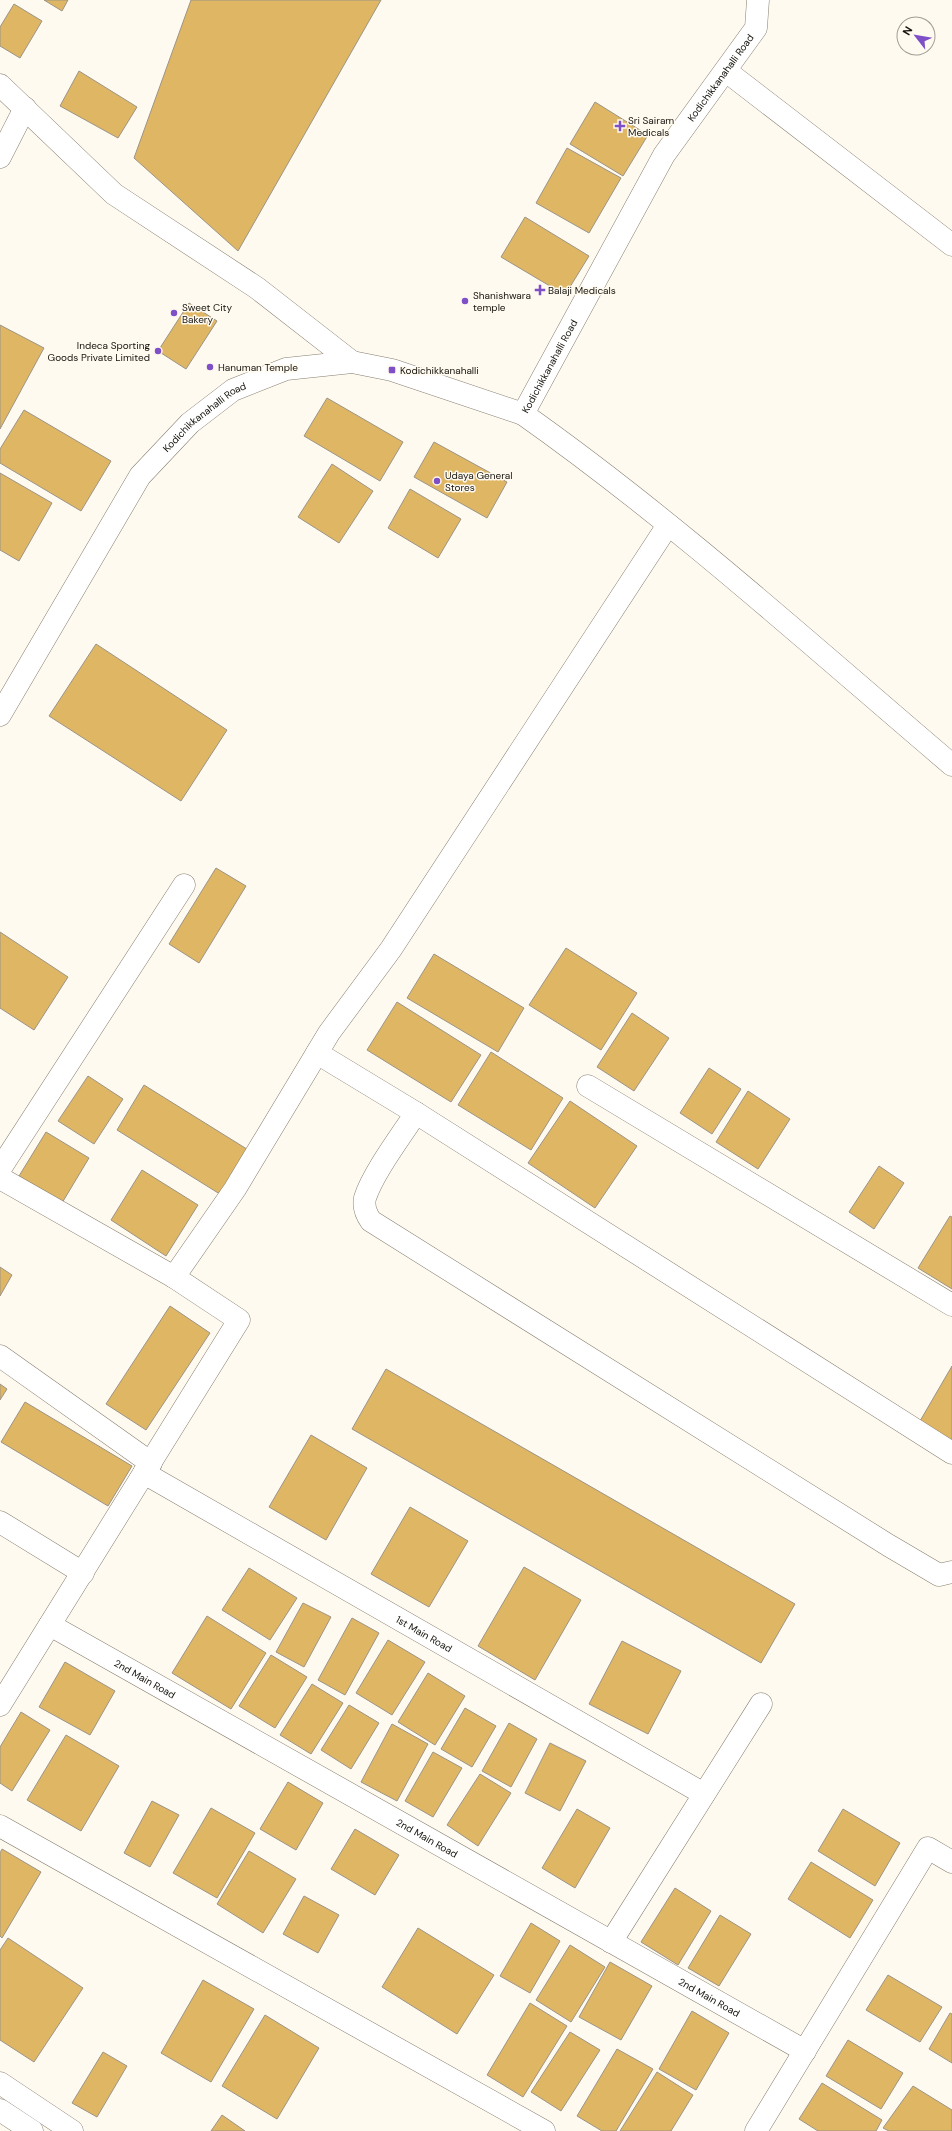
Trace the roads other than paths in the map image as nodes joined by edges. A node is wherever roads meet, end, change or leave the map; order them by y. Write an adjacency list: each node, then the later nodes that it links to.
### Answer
1 (758, 0): 2 (street, Kodichikkanahalli Road)
2 (726, 71): 6 (street); 8 (street, Kodichikkanahalli Road)
3 (0, 85): 4 (street)
4 (25, 108): 5 (street); 7 (street)
5 (0, 157)
6 (952, 244)
7 (352, 362): 8 (street, Kodichikkanahalli Road); 10 (street, Kodichikkanahalli Road)
8 (523, 414): 9 (street)
9 (668, 525): 11 (street); 13 (street)
10 (0, 715)
11 (952, 765)
12 (184, 886): 16 (street)
13 (316, 1053): 15 (street); 18 (street)
14 (588, 1086): 19 (street)
15 (416, 1113): 21 (street); 24 (street)
16 (0, 1169)
17 (0, 1178): 18 (street)
18 (174, 1278): 22 (street)
19 (952, 1305)
20 (0, 1356): 22 (street, 1st Main Road)
21 (952, 1453)
22 (148, 1468): 25 (street); 30 (street, 1st Main Road)
23 (0, 1522): 25 (street)
24 (952, 1572)
25 (83, 1573): 26 (street)
26 (50, 1625): 27 (street); 33 (street, 2nd Main Road)
27 (8, 1677): 29 (street)
28 (761, 1704): 30 (street)
29 (0, 1705)
30 (704, 1794): 33 (street)
31 (0, 1826): 38 (street)
32 (952, 1862): 34 (street)
33 (611, 1942): 34 (street, 2nd Main Road)
34 (805, 2051): 41 (street)
35 (0, 2083): 36 (street)
36 (26, 2100): 37 (street); 39 (street)
37 (16, 2120)
38 (520, 2125): 40 (street)
39 (72, 2131)
40 (544, 2131)
41 (756, 2131)

